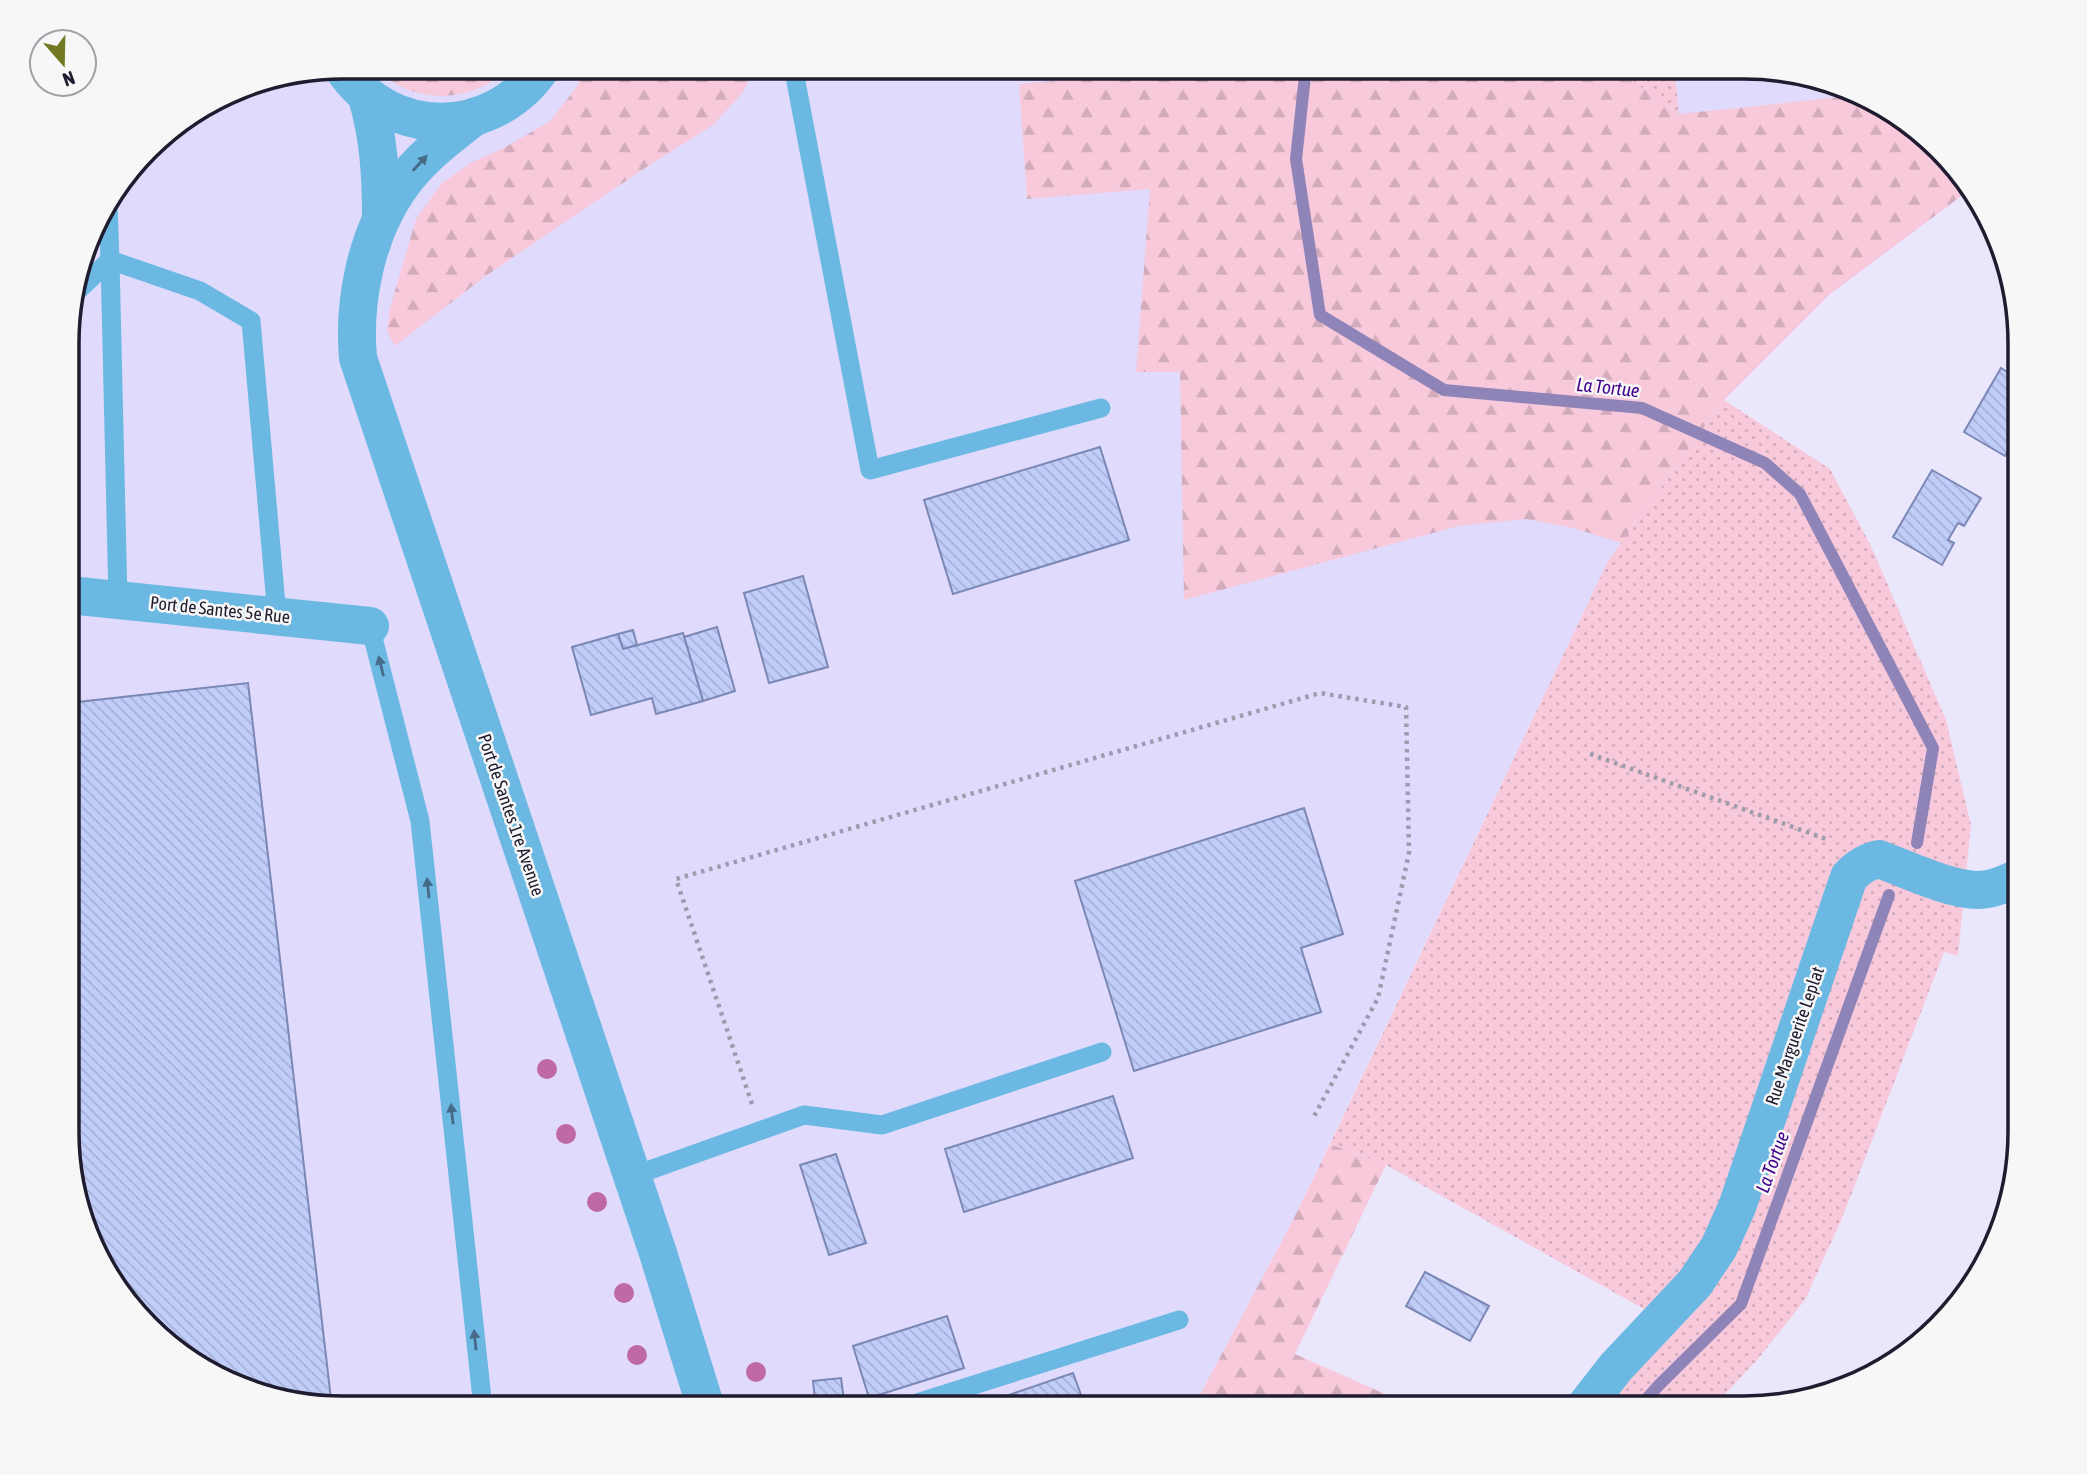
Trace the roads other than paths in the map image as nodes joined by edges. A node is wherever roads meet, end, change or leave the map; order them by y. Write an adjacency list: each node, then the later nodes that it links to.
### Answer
1 (349, 79): 6 (street, Port de Santes 1re Avenue)
2 (351, 79): 5 (street)
3 (532, 79): 5 (street)
4 (797, 79): 10 (lane)
5 (474, 117): 6 (street, Port de Santes 1re Avenue, one-way to 5)
6 (381, 219): 17 (street, Port de Santes 1re Avenue)
7 (109, 221): 8 (lane)
8 (110, 260): 9 (lane); 12 (lane); 13 (lane)
9 (86, 283)
10 (1101, 408)
11 (79, 596): 12 (street, Port de Santes 5e Rue)
12 (118, 600): 13 (street, Port de Santes 5e Rue)
13 (278, 616): 14 (street, Port de Santes 5e Rue)
14 (370, 626): 19 (lane, one-way to 14)
15 (2008, 883): 22 (street, Rue Marguerite Leplat)
16 (1102, 1052): 17 (lane)
17 (633, 1176): 20 (street, Port de Santes 1re Avenue)
18 (1179, 1320): 21 (lane)
19 (482, 1396)
20 (702, 1396)
21 (939, 1396)
22 (1593, 1396)

